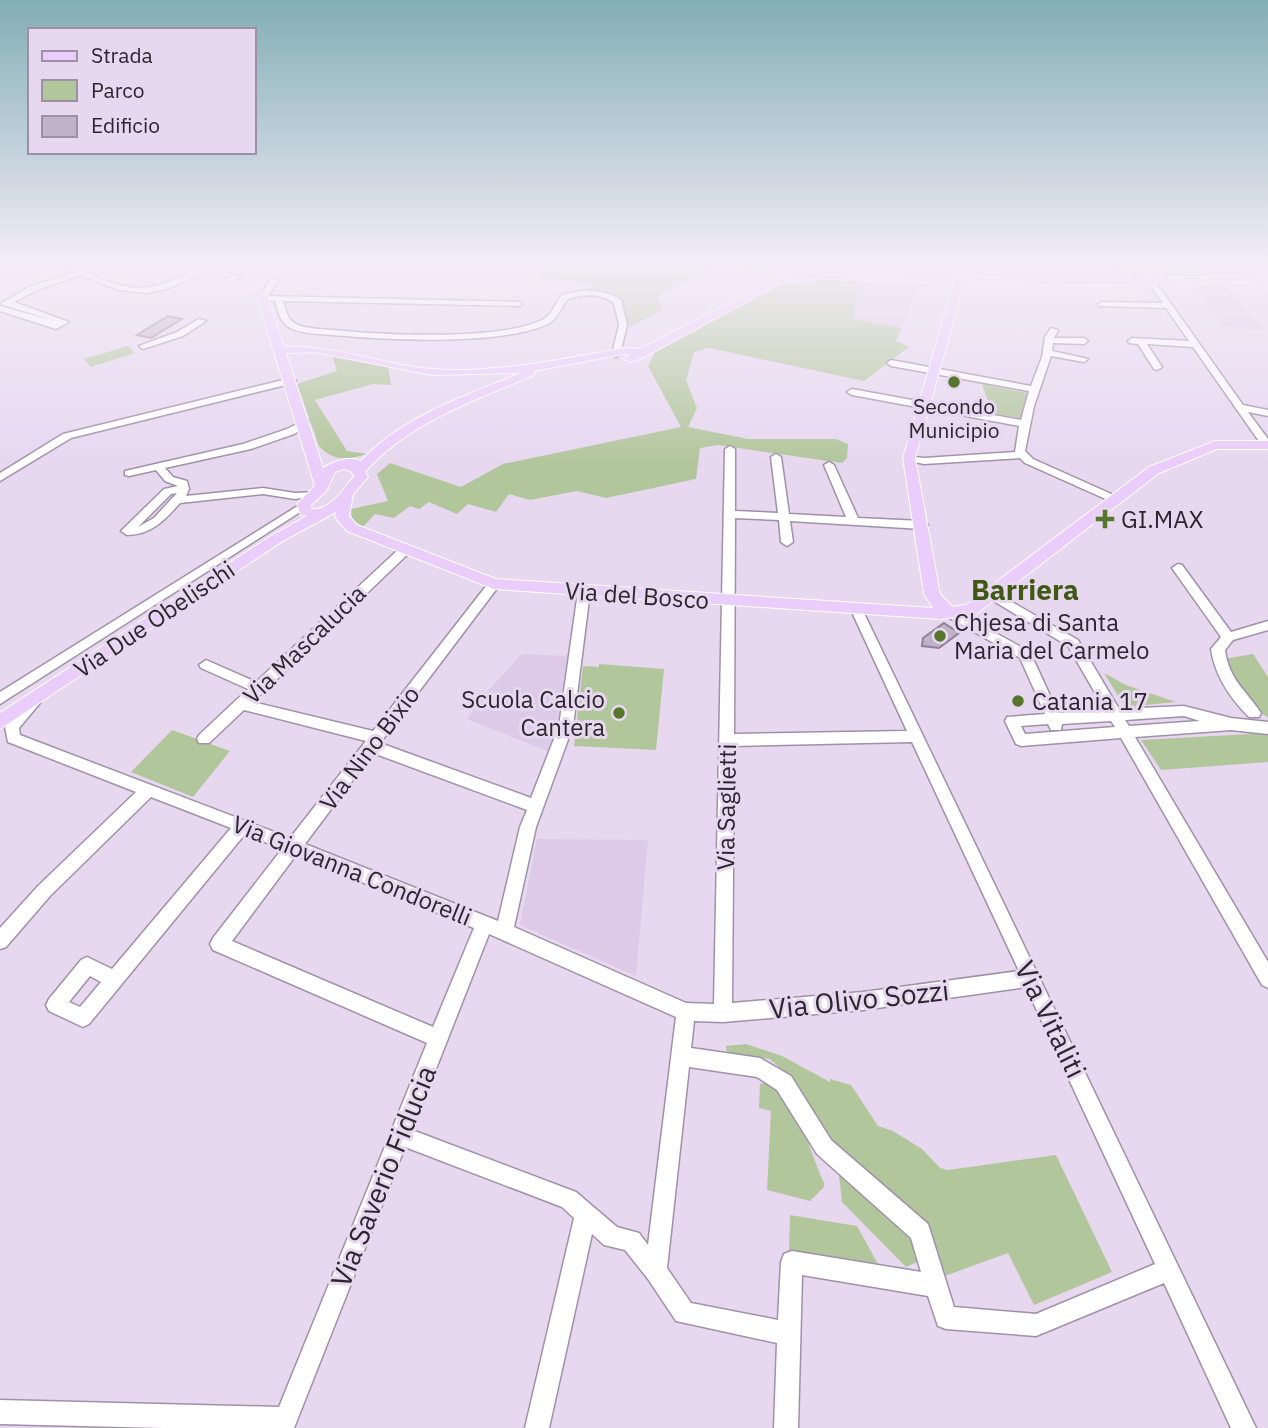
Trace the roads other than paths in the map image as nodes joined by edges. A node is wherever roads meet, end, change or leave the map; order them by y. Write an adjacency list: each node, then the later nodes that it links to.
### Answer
1 (187, 330): 12 (street)
2 (274, 330): 13 (main road)
3 (330, 330): 4 (street)
4 (506, 330)
5 (622, 330): 16 (street)
6 (677, 330): 14 (main road)
7 (680, 330): 14 (main road)
8 (946, 330): 21 (main road)
9 (1185, 330): 11 (street)
10 (1084, 341): 15 (street)
11 (1195, 344): 20 (street); 27 (street)
12 (143, 346)
13 (279, 346): 19 (main road); 23 (main road)
14 (633, 353): 16 (main road)
15 (1047, 353): 17 (street); 24 (street)
16 (616, 356): 19 (main road); 22 (main road)
17 (1084, 359)
18 (891, 363): 21 (street)
19 (550, 366): 22 (main road)
20 (1157, 368)
21 (934, 370): 24 (street); 26 (main road)
22 (518, 378): 34 (main road)
23 (291, 381): 30 (main road); 43 (street)
24 (1034, 389): 29 (street)
25 (852, 392): 26 (street)
26 (923, 405): 29 (street); 37 (main road)
27 (1240, 407): 28 (street); 31 (street)
28 (1268, 413)
29 (1026, 424): 35 (street)
30 (306, 430): 32 (main road); 40 (street)
31 (1267, 445): 48 (main road, Via del Bosco)
32 (313, 449): 38 (main road); 45 (main road)
33 (730, 449): 51 (street, Via Saglietti)
34 (376, 455): 38 (main road); 41 (main road)
35 (1022, 455): 37 (street); 48 (street)
36 (776, 457): 52 (street)
37 (908, 458): 54 (main road)
38 (341, 465): 41 (main road); 45 (main road)
39 (829, 465): 53 (street)
40 (158, 466): 42 (street); 44 (street)
41 (359, 471): 47 (main road)
42 (130, 473)
43 (0, 478)
44 (184, 489): 49 (street); 49 (street)
45 (319, 490): 46 (street); 50 (main road)
46 (238, 495): 49 (street); 50 (street)
47 (347, 496): 50 (main road); 56 (main road, Via del Bosco)
48 (1114, 499): 60 (main road, Via del Bosco)
49 (178, 500)
50 (308, 510): 69 (main road, Via Due Obelischi); 71 (main road)
51 (730, 514): 52 (street); 61 (street, Via Saglietti)
52 (784, 516): 53 (street); 55 (street)
53 (853, 520): 54 (street)
54 (922, 524): 62 (main road)
55 (787, 542)
56 (405, 550): 58 (main road, Via del Bosco); 68 (street, Via Mascalucia)
57 (1178, 568): 66 (street)
58 (494, 584): 59 (main road, Via del Bosco); 83 (street, Via Nino Bixio)
59 (584, 592): 61 (main road, Via del Bosco); 85 (street)
60 (991, 594): 64 (main road, Via del Bosco); 73 (street)
61 (728, 602): 63 (main road, Via del Bosco); 82 (street, Via Saglietti)
62 (939, 604): 63 (main road, Via del Bosco); 64 (main road, Via del Bosco); 64 (main road, Via del Bosco); 74 (street)
63 (857, 610): 78 (street, Via Vitaliti)
64 (970, 610)
65 (1268, 625): 66 (street)
66 (1228, 637): 72 (street)
67 (206, 665): 68 (street)
68 (258, 688): 70 (street, Via Mascalucia)
69 (42, 694): 71 (main road, Via Due Obelischi); 80 (street)
70 (241, 704): 81 (street, Via Mascalucia); 83 (street)
71 (1, 709)
72 (1254, 713)
73 (1114, 715): 74 (street); 75 (street); 77 (street)
74 (1052, 718): 79 (street); 79 (street)
75 (1231, 724): 76 (street); 77 (street)
76 (1268, 729)
77 (1125, 733): 79 (street); 93 (street)
78 (916, 736): 82 (street); 91 (street, Via Vitaliti)
79 (1062, 737)
80 (7, 739): 84 (street, Via Giovanna Condorelli)
81 (204, 739)
82 (726, 740): 95 (street, Via Saglietti)
83 (374, 742): 85 (street); 87 (street, Via Nino Bixio)
84 (148, 790): 86 (street, Via Giovanna Condorelli); 90 (street)
85 (537, 807): 89 (street)
86 (242, 826): 87 (street, Via Giovanna Condorelli); 92 (street)
87 (293, 846): 88 (street, Via Giovanna Condorelli); 96 (street, Via Nino Bixio)
88 (484, 924): 89 (street, Via Giovanna Condorelli); 96 (street, Via Saverio Fiducia)
89 (504, 932): 94 (street, Via Giovanna Condorelli)
90 (0, 941)
91 (1031, 978): 95 (street, Via Olivo Sozzi); 100 (street, Via Vitaliti)
92 (115, 979): 92 (street)
93 (1268, 979)
94 (686, 1012): 95 (street, Via Olivo Sozzi); 97 (street)
95 (723, 1013)
96 (437, 1038): 98 (street, Via Saverio Fiducia)
97 (682, 1056): 101 (street); 102 (street)
98 (400, 1135): 99 (street); 105 (street, Via Saverio Fiducia)
99 (586, 1213): 101 (street); 106 (street)
100 (1170, 1269): 102 (street); 108 (street, Via Vitaliti)
101 (656, 1270): 103 (street)
102 (936, 1286): 103 (street)
103 (789, 1334): 107 (street)
104 (0, 1412): 105 (street)
105 (284, 1423)
106 (537, 1428)
107 (786, 1428)
108 (1244, 1428)

